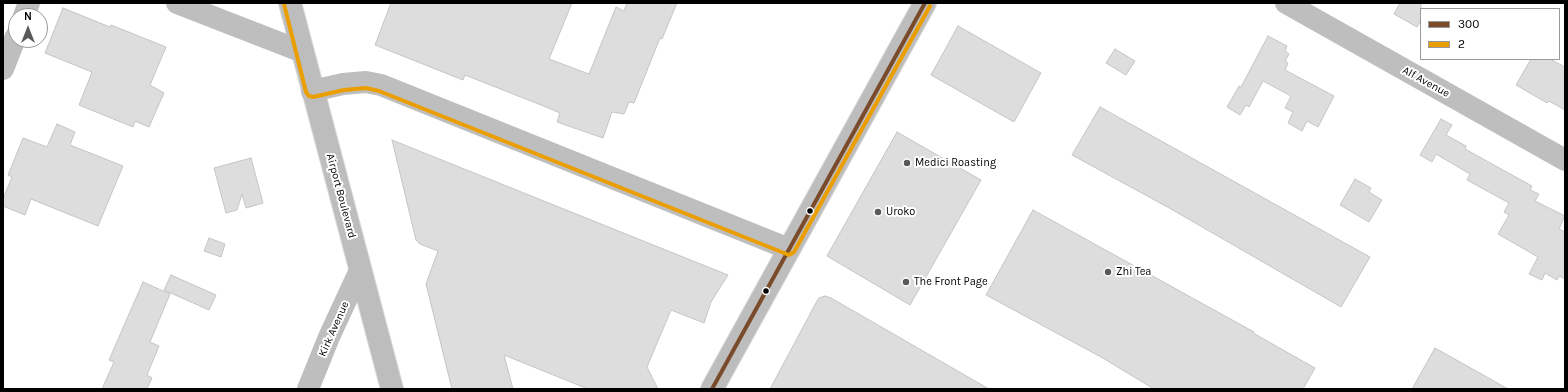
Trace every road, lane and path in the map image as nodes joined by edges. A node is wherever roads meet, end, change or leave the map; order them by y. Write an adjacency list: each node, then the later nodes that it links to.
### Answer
1 (177, 3): 6 (street)
2 (290, 3): 6 (main road, Airport Boulevard)
3 (925, 3): 10 (main road)
4 (1286, 3): 9 (street, Alf Avenue)
5 (11, 48): 7 (street)
6 (303, 52): 8 (main road, Airport Boulevard)
7 (3, 69)
8 (312, 91): 10 (street); 11 (main road, Airport Boulevard)
9 (1565, 160)
10 (789, 249): 14 (main road)
11 (360, 270): 12 (street, Kirk Avenue); 13 (main road, Airport Boulevard)
12 (308, 389)
13 (392, 389)
14 (712, 389)

